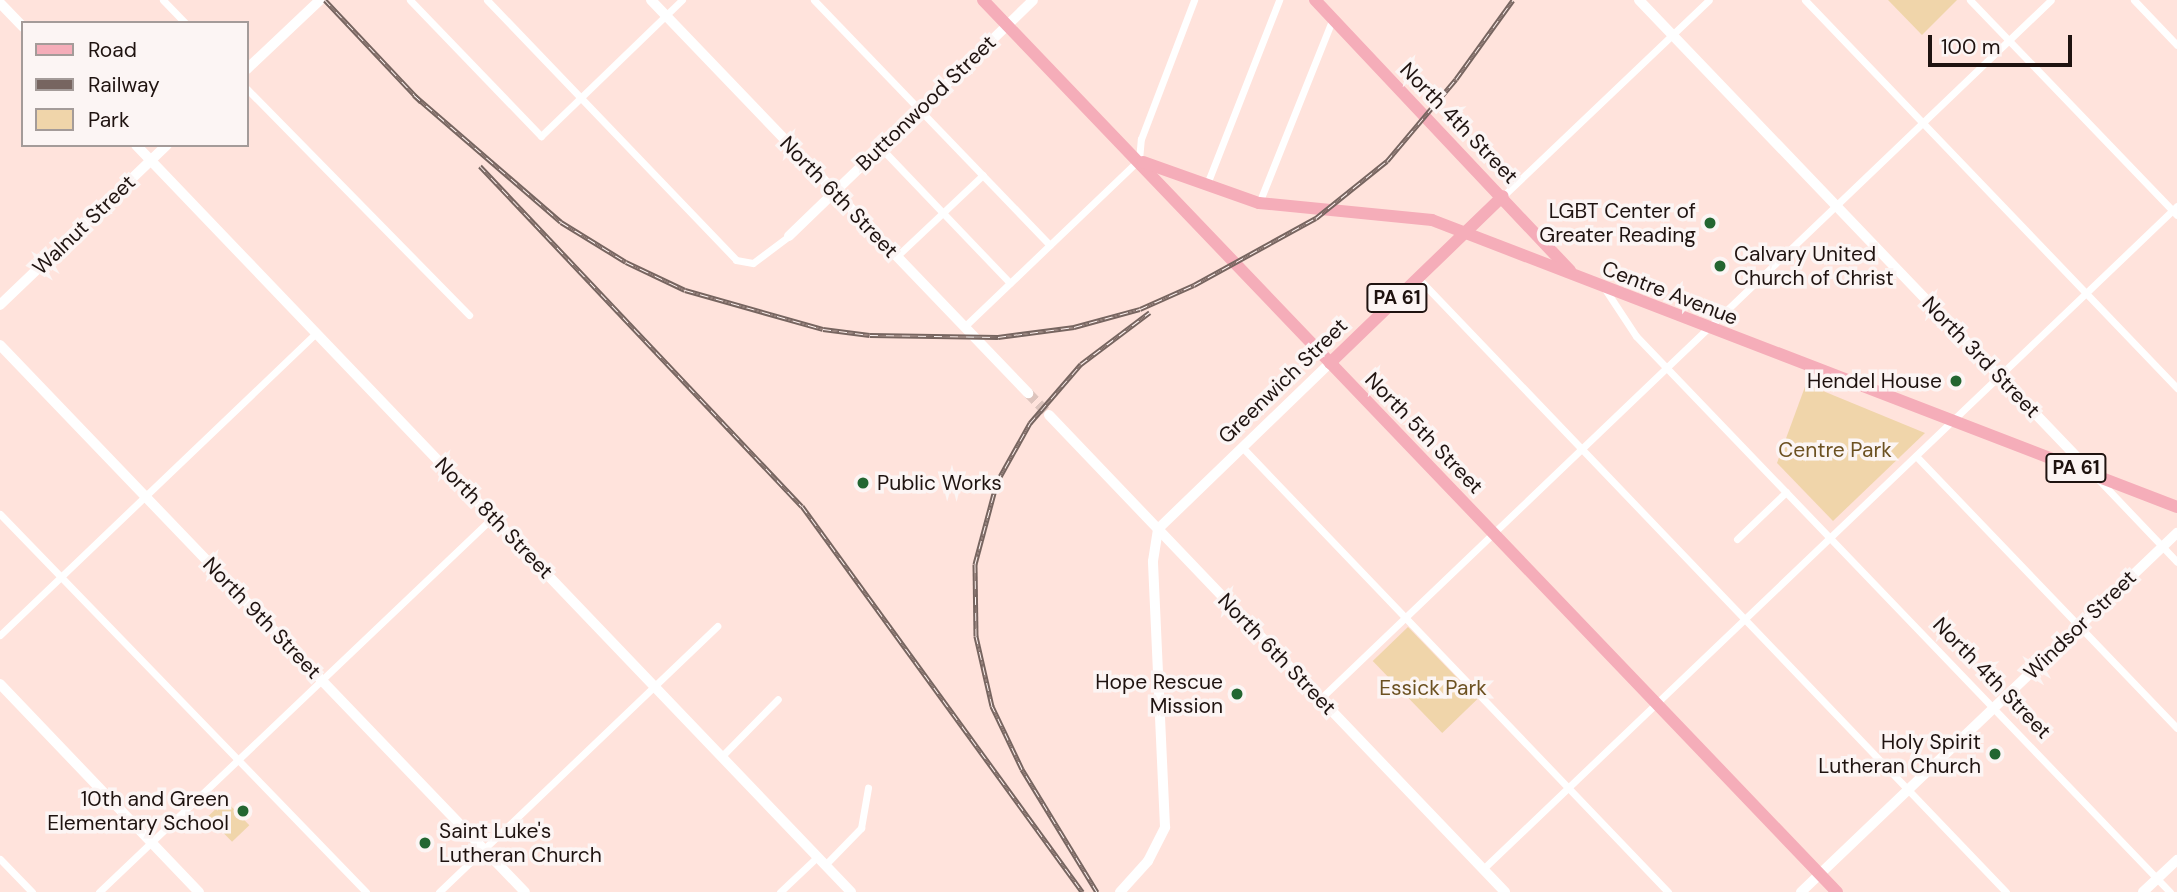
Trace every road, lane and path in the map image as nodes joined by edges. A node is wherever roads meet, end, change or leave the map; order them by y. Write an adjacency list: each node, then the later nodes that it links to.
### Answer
1 (163, 0): 22 (street)
2 (410, 0): 30 (street)
3 (487, 0): 30 (street)
4 (651, 0): 20 (street, North 6th Street)
5 (682, 0): 20 (street)
6 (814, 0): 31 (street)
7 (984, 0): 24 (main road, North 5th Street)
8 (1033, 0): 24 (street, Buttonwood Street)
9 (1194, 0): 36 (street)
10 (1279, 0): 39 (street)
11 (1315, 0): 21 (main road, North 4th Street)
12 (1639, 0): 25 (street, North 3rd Street)
13 (1709, 0): 25 (street, Greenwich Street)
14 (1805, 0): 32 (street)
15 (1970, 0): 26 (street)
16 (2051, 0): 26 (street)
17 (2134, 0): 27 (street)
18 (318, 2): 28 (street)
19 (0, 3): 23 (street)
20 (666, 15): 30 (street); 40 (street, North 6th Street)
21 (1333, 18): 41 (main road, North 4th Street); 42 (street)
22 (183, 21)
23 (21, 25)
24 (1007, 25): 31 (street, Buttonwood Street); 36 (main road, North 5th Street)
25 (1672, 35): 41 (street, Greenwich Street); 43 (street, North 3rd Street)
26 (2009, 40): 32 (street); 44 (street)
27 (2177, 45)
28 (248, 68)
29 (248, 90): 56 (street)
30 (581, 97): 47 (street)
31 (919, 110): 35 (street, Buttonwood Street); 38 (street)
32 (1923, 123): 43 (street); 54 (street)
33 (138, 147): 37 (street, North 8th Street)
34 (165, 147): 37 (street, Walnut Street)
35 (880, 147): 40 (street, Buttonwood Street); 45 (street)
36 (1139, 160): 39 (main road, Centre Avenue); 48 (street); 61 (main road, North 5th Street)
37 (151, 161): 55 (street, Walnut Street); 59 (street, North 8th Street)
38 (982, 175): 45 (street); 48 (street)
39 (1207, 184): 42 (main road, Centre Avenue)
40 (834, 191): 47 (street, Buttonwood Street); 49 (street, North 6th Street)
41 (1503, 196): 46 (main road, Greenwich Street / PA 61); 50 (main road, North 4th Street / PA 61)
42 (1259, 203): 46 (main road, Centre Avenue)
43 (1836, 206): 58 (street); 63 (street, North 3rd Street)
44 (2175, 211): 54 (street)
45 (943, 213): 49 (street); 52 (street)
46 (1465, 233): 50 (main road, Centre Avenue / PA 61); 51 (main road, Greenwich Street / PA 61)
47 (789, 236)
48 (1050, 245): 52 (street)
49 (897, 257): 57 (street, North 6th Street)
50 (1572, 274): 53 (main road, Centre Avenue / PA 61)
51 (1418, 278): 61 (main road, Greenwich Street / PA 61); 69 (street)
52 (1010, 283): 57 (street)
53 (1605, 289): 58 (main road, Centre Avenue / PA 61); 62 (street, North 4th Street)
54 (2087, 292): 63 (street); 64 (street)
55 (0, 305)
56 (469, 315)
57 (964, 327): 65 (street, North 6th Street)
58 (1708, 328): 62 (street); 67 (main road, Centre Avenue / PA 61)
59 (316, 333): 73 (street); 76 (street, North 8th Street)
60 (0, 345): 73 (street, North 9th Street)
61 (1330, 363): 68 (street, Greenwich Street); 78 (main road, North 5th Street)
62 (1667, 367): 69 (street); 72 (street, North 4th Street)
63 (2000, 376): 67 (street); 71 (street, North 3rd Street)
64 (2177, 388)
65 (1028, 393)
66 (1049, 415): 77 (street, North 6th Street)
67 (1951, 422): 70 (street); 71 (main road, Centre Avenue / PA 61)
68 (1242, 447): 77 (street, Greenwich Street); 85 (street)
69 (1581, 448): 78 (street); 86 (street)
70 (1916, 456): 80 (street); 88 (street)
71 (2093, 474): 74 (main road, Centre Avenue / PA 61); 82 (street, North 3rd Street)
72 (1786, 492): 80 (street, North 4th Street); 81 (street)
73 (145, 496): 84 (street); 90 (street, North 9th Street)
74 (2177, 508)
75 (0, 514): 84 (street)
76 (493, 517): 90 (street); 92 (street, North 8th Street)
77 (1158, 529): 94 (street, North 6th Street); 119 (street)
78 (1494, 533): 85 (street); 95 (main road, North 5th Street)
79 (2177, 533): 82 (street, Windsor Street)
80 (1830, 537): 86 (street); 96 (street, North 4th Street)
81 (1737, 538)
82 (2162, 547): 83 (street, North 3rd Street); 88 (street, Windsor Street)
83 (2177, 562)
84 (60, 577): 89 (street); 99 (street)
85 (1405, 617): 94 (street); 101 (street)
86 (1745, 619): 95 (street); 102 (street)
87 (717, 626): 92 (street)
88 (2079, 626): 96 (street, Windsor Street); 97 (street)
89 (0, 635)
90 (321, 679): 99 (street); 104 (street, North 9th Street)
91 (0, 684): 103 (street)
92 (654, 687): 98 (street, North 8th Street); 104 (street)
93 (778, 699): 98 (street)
94 (1320, 699): 108 (street, North 6th Street)
95 (1657, 704): 101 (street); 109 (main road, North 5th Street)
96 (1994, 708): 102 (street, Windsor Street); 110 (street, North 4th Street)
97 (2177, 728)
98 (721, 757): 107 (street, North 8th Street)
99 (237, 759): 103 (street); 114 (street)
100 (868, 788): 107 (street)
101 (1568, 788): 108 (street); 121 (street)
102 (1908, 791): 109 (street, Windsor Street); 124 (street)
103 (151, 842): 112 (street); 113 (street)
104 (484, 849): 115 (street); 116 (street, North 9th Street)
105 (0, 859): 111 (street)
106 (2177, 860): 110 (street)
107 (821, 861): 117 (street); 118 (street, North 8th Street)
108 (1483, 869): 120 (street, North 6th Street)
109 (1820, 874): 122 (street, Windsor Street); 123 (main road, North 5th Street)
110 (2158, 878): 125 (street); 126 (street, North 4th Street)
111 (32, 892)
112 (99, 892)
113 (198, 892)
114 (366, 892)
115 (439, 892)
116 (525, 892)
117 (780, 892)
118 (851, 892)
119 (1119, 892)
120 (1505, 892)
121 (1668, 892)
122 (1801, 892)
123 (1837, 892)
124 (2006, 892)
125 (2143, 892)
126 (2170, 892)

